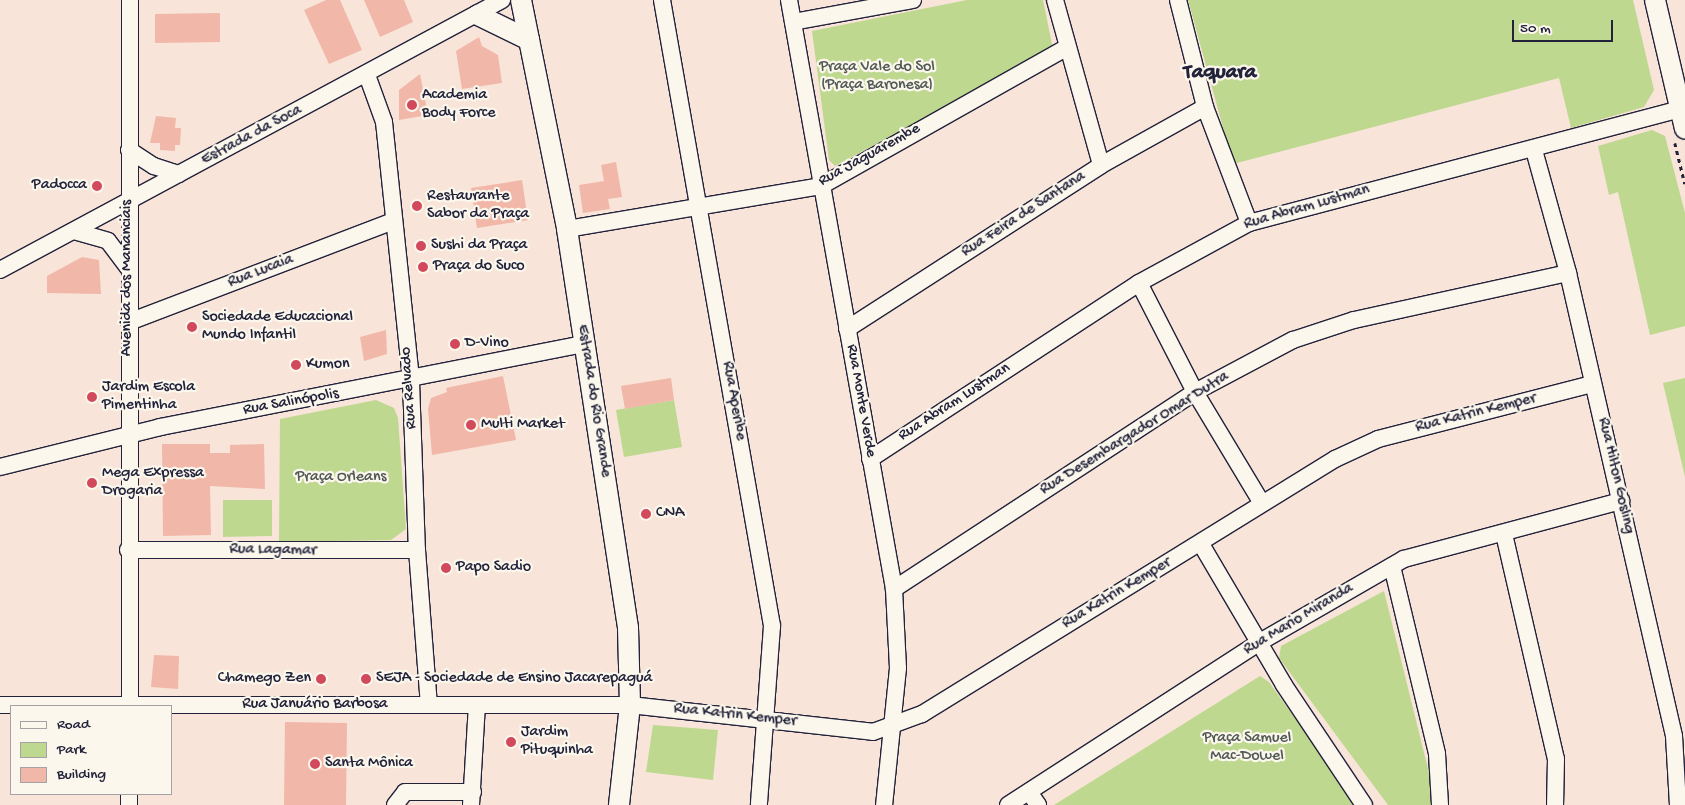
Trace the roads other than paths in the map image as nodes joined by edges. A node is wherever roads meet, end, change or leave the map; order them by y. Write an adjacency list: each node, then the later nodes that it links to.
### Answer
1 (130, 0): 17 (street, Avenida dos Mananciais)
2 (502, 0): 10 (street, Estrada da Soca)
3 (521, 0): 12 (main road, Estrada do Rio Grande)
4 (662, 0): 23 (street, Rua Aperibe)
5 (789, 0): 11 (street, Rua Monte Verde)
6 (913, 0): 11 (street)
7 (1055, 0): 13 (street)
8 (1178, 0): 15 (street)
9 (1655, 0): 16 (main road)
10 (478, 15): 12 (main road); 14 (street, Estrada da Soca)
11 (793, 22): 21 (street, Rua Monte Verde)
12 (529, 40): 26 (main road, Estrada do Rio Grande)
13 (1066, 48): 19 (street); 21 (street, Rua Jaguarembe)
14 (367, 75): 20 (street, Estrada da Soca); 24 (street, Rua Relvado)
15 (1205, 107): 19 (street, Rua Feira de Santana); 25 (street)
16 (1684, 123): 18 (street, Rua Abram Lustman)
17 (129, 150): 20 (street); 22 (street, Avenida dos Mananciais)
18 (1534, 150): 25 (street, Rua Abram Lustman); 30 (street, Rua Hilton Gosling)
19 (1101, 165): 33 (street, Rua Feira de Santana)
20 (179, 174): 22 (street, Estrada da Soca)
21 (821, 186): 23 (street, Rua Jaguarembe); 33 (street, Rua Monte Verde)
22 (128, 202): 27 (street, Estrada da Soca); 28 (street, Avenida dos Mananciais)
23 (698, 210): 26 (street, Rua Jaguarembe); 55 (street, Rua Aperibe)
24 (394, 222): 32 (street, Rua Lucaia); 35 (street, Rua Relvado)
25 (1249, 223): 31 (street, Rua Abram Lustman)
26 (567, 229): 34 (main road, Estrada do Rio Grande)
27 (74, 231): 28 (street); 29 (street, Estrada da Soca)
28 (129, 269): 32 (street, Avenida dos Mananciais)
29 (0, 270)
30 (1568, 273): 36 (street, Rua Hilton Gosling); 37 (street, Rua Desembargador Omar Dutra)
31 (1139, 283): 37 (street); 39 (street, Rua Abram Lustman)
32 (129, 322): 38 (street, Avenida dos Mananciais)
33 (847, 329): 39 (street, Rua Monte Verde)
34 (584, 344): 35 (street, Rua Salinópolis); 54 (main road, Estrada do Rio Grande)
35 (411, 381): 38 (street, Rua Salinópolis); 46 (street, Rua Relvado)
36 (1592, 384): 41 (street, Rua Hilton Gosling); 42 (street, Rua Katrin Kemper)
37 (1195, 392): 42 (street); 48 (street, Rua Desembargador Omar Dutra)
38 (128, 434): 40 (street, Rua Salinópolis); 45 (street, Avenida dos Mananciais)
39 (870, 459): 48 (street, Rua Monte Verde)
40 (0, 467)
41 (1621, 501): 43 (street, Rua Mario Miranda); 67 (street, Rua Hilton Gosling)
42 (1261, 502): 44 (street, Rua Katrin Kemper)
43 (1504, 534): 47 (street, Rua Mario Miranda); 66 (street)
44 (1201, 544): 49 (street); 56 (street, Rua Katrin Kemper)
45 (128, 550): 46 (street, Rua Lagamar); 51 (street, Avenida dos Mananciais)
46 (417, 550): 52 (street, Rua Relvado)
47 (1392, 566): 49 (street, Rua Mario Miranda); 65 (street)
48 (894, 589): 56 (street, Rua Monte Verde)
49 (1260, 642): 57 (street, Rua Mario Miranda); 64 (street)
50 (0, 705): 51 (street, Rua Januário Barbosa)
51 (130, 705): 52 (street, Rua Januário Barbosa)
52 (428, 705): 53 (street, Rua Januário Barbosa)
53 (478, 705): 54 (street, Rua Januário Barbosa); 58 (street)
54 (630, 705): 55 (street, Rua Katrin Kemper); 60 (main road, Estrada do Rio Grande)
55 (769, 719): 56 (street, Rua Katrin Kemper); 61 (street, Rua Aperibe)
56 (893, 728): 62 (street, Rua Monte Verde)
57 (1034, 798): 63 (street, Rua Mario Miranda)
58 (472, 799): 59 (street)
59 (395, 805)
60 (619, 805)
61 (759, 805)
62 (884, 805)
63 (1008, 805)
64 (1364, 805)
65 (1440, 805)
66 (1555, 805)
67 (1678, 805)

